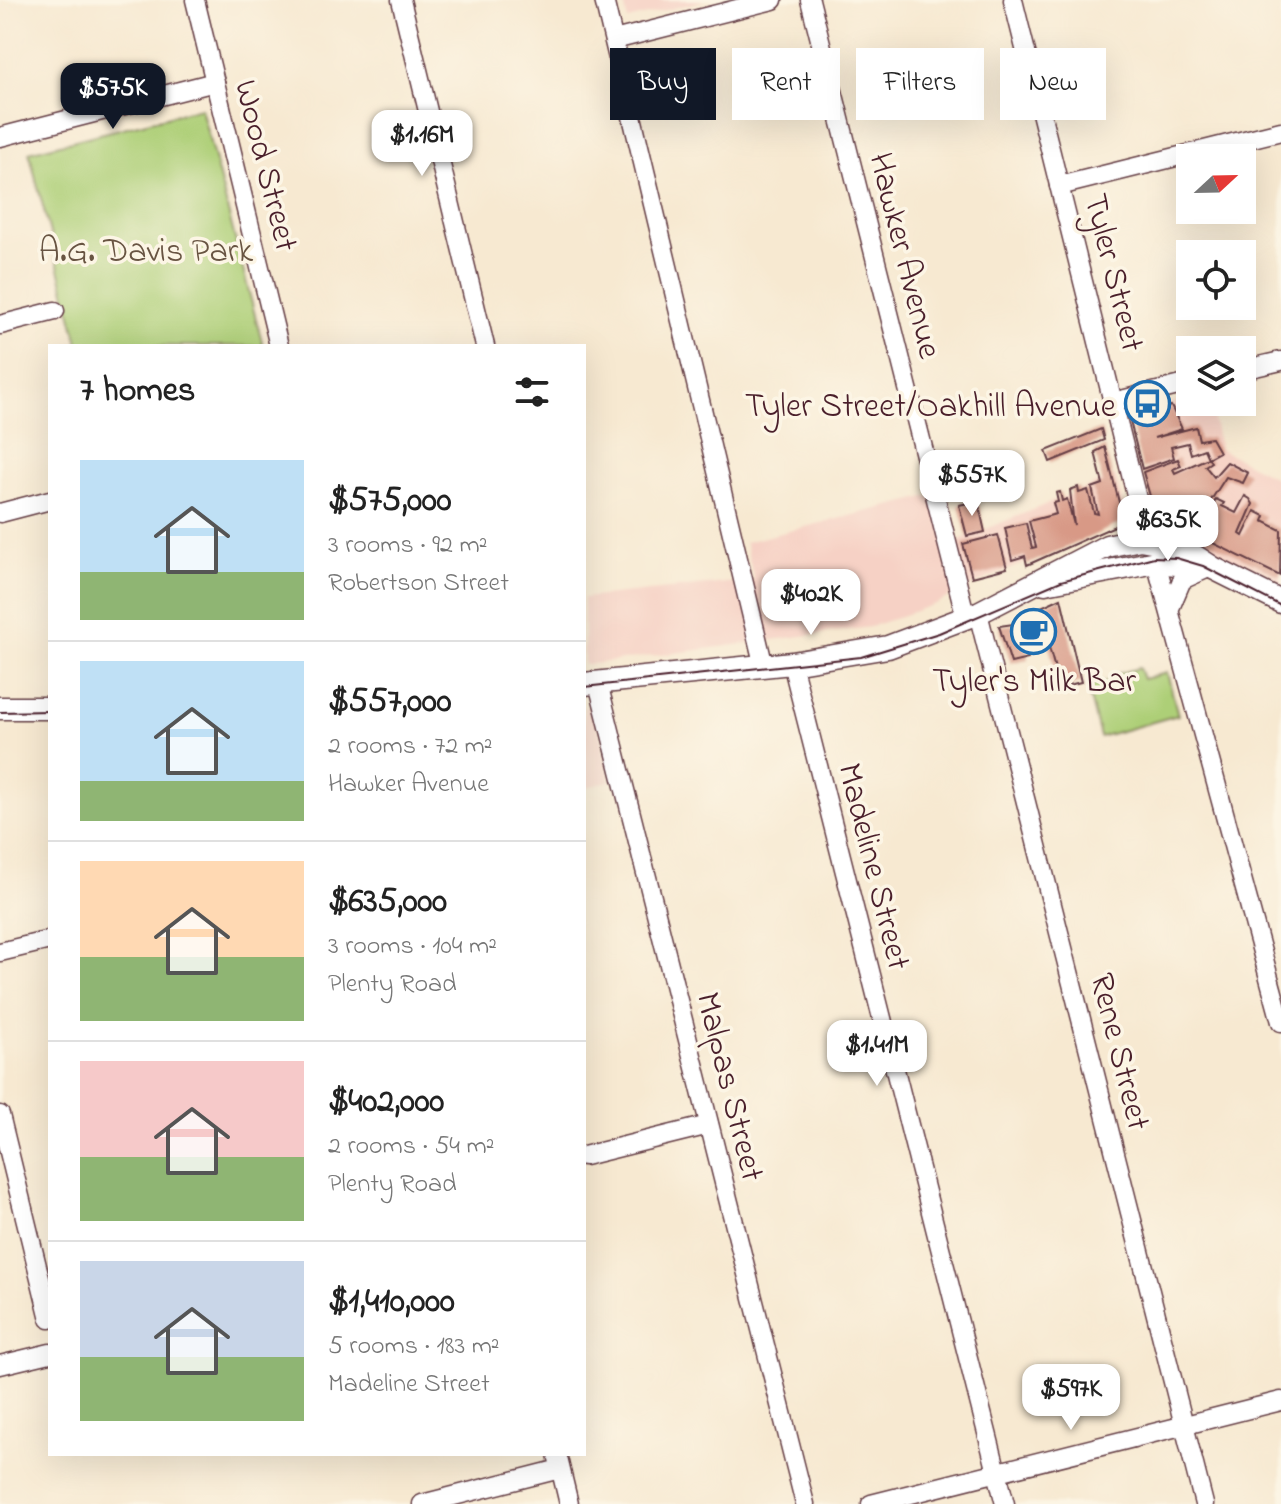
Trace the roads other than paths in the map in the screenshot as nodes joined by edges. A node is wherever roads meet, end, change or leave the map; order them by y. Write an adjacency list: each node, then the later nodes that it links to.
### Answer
1 (195, 0): 8 (street, Wood Street)
2 (401, 0): 15 (street)
3 (604, 0): 7 (street)
4 (773, 0): 7 (street)
5 (810, 0): 28 (street, Hawker Avenue)
6 (1013, 0): 11 (street, Tyler Street)
7 (614, 40): 30 (street)
8 (215, 82): 10 (street); 14 (street, Wood Street)
9 (1281, 131): 11 (street)
10 (0, 137)
11 (1059, 186): 19 (street, Tyler Street)
12 (55, 311): 13 (street)
13 (0, 325)
14 (279, 344)
15 (485, 344)
16 (1281, 361): 17 (street)
17 (1256, 367)
18 (1176, 386): 19 (street)
19 (1113, 402): 22 (street, Tyler Street)
20 (48, 501): 21 (street)
21 (0, 513)
22 (1147, 539): 23 (main road, Tyler Street); 24 (main road); 25 (main road)
23 (1156, 562): 24 (main road); 25 (main road); 27 (street, Tyler Street)
24 (1213, 568): 26 (main road); 27 (street)
25 (1039, 584): 28 (main road)
26 (1281, 602)
27 (1170, 608): 36 (street, Tyler Street)
28 (972, 616): 29 (main road); 45 (street, Rene Street)
29 (792, 663): 30 (main road); 47 (street, Madeline Street)
30 (764, 667): 31 (main road)
31 (591, 683): 39 (street, Malpas Street)
32 (0, 708): 33 (main road)
33 (48, 708)
34 (48, 940): 35 (street)
35 (0, 952)
36 (1275, 975): 37 (street, Tyler Street)
37 (1281, 1022)
38 (0, 1115): 41 (street)
39 (709, 1125): 40 (street); 50 (street, Malpas Street)
40 (586, 1156)
41 (48, 1311)
42 (48, 1353): 43 (street)
43 (0, 1365)
44 (1281, 1401): 45 (street)
45 (1184, 1424): 47 (street); 53 (street, Rene Street)
46 (559, 1461): 48 (street); 49 (street)
47 (997, 1472): 51 (street); 52 (street, Madeline Street)
48 (422, 1504)
49 (569, 1504)
50 (805, 1504)
51 (871, 1504)
52 (1005, 1504)
53 (1204, 1504)

